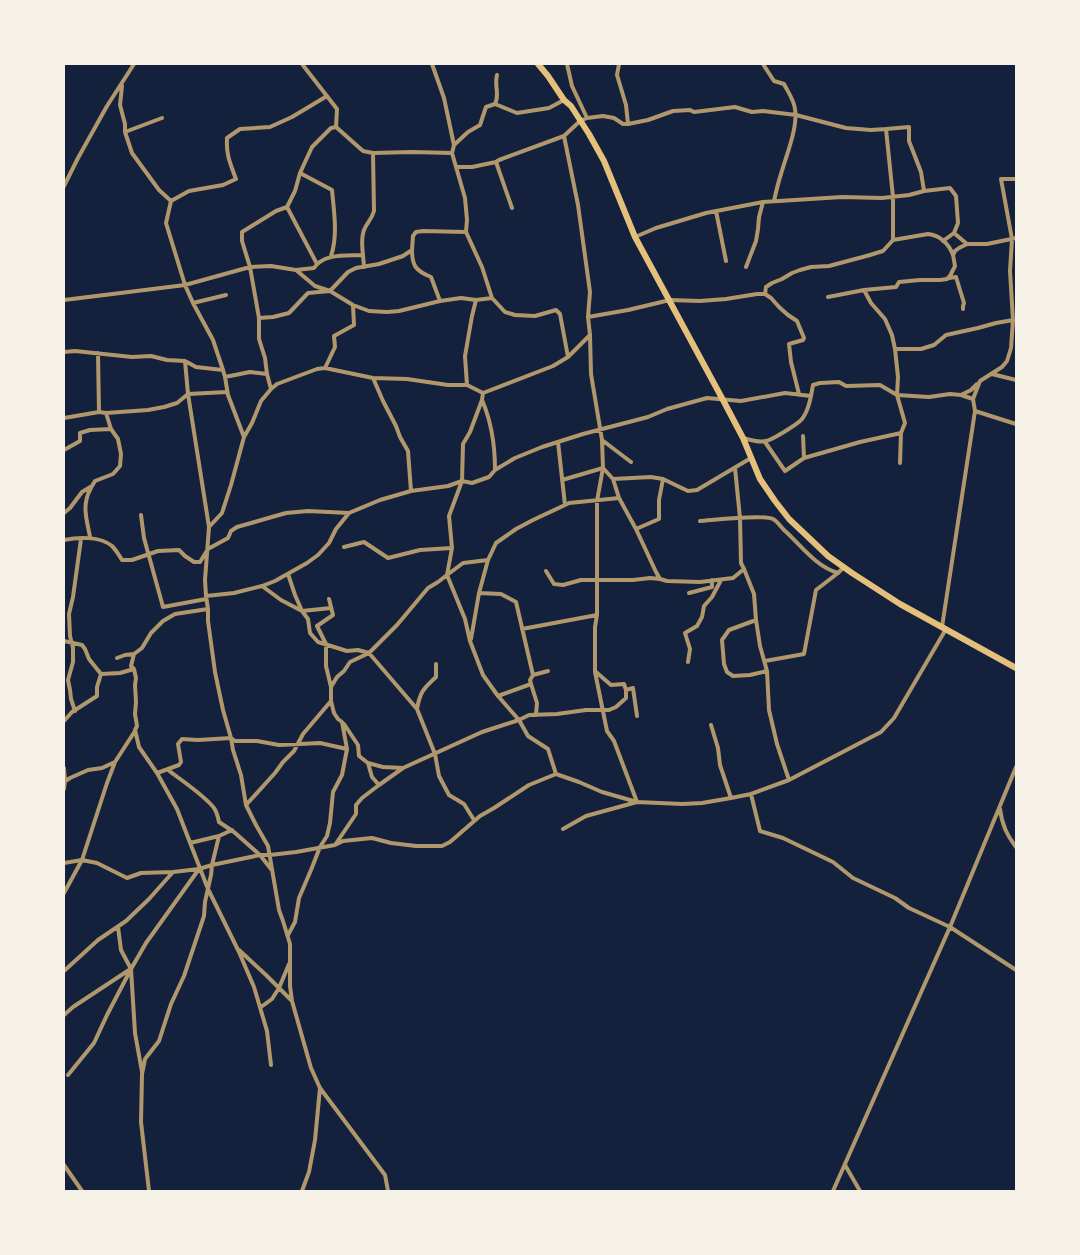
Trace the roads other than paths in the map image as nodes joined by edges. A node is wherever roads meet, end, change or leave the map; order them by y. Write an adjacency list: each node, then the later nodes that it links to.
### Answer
1 (134, 64): 9 (street)
2 (302, 64): 10 (street)
3 (432, 64): 21 (street)
4 (538, 64): 11 (highway)
5 (567, 64): 15 (street)
6 (619, 64): 16 (street)
7 (763, 64): 13 (street)
8 (497, 75): 12 (street)
9 (122, 84): 19 (street); 28 (street)
10 (328, 96): 17 (street); 31 (street)
11 (564, 100): 12 (street); 15 (highway)
12 (495, 104): 21 (street)
13 (796, 115): 16 (street); 18 (street); 32 (street)
14 (162, 118): 19 (street)
15 (584, 120): 16 (street); 20 (street); 39 (highway)
16 (628, 124)
17 (336, 127): 22 (street); 26 (street)
18 (886, 129): 29 (street); 30 (street)
19 (125, 132): 31 (street)
20 (564, 136): 24 (street); 69 (street)
21 (454, 145): 23 (street)
22 (373, 153): 23 (street); 45 (street)
23 (452, 154): 25 (street)
24 (496, 162): 25 (street); 35 (street)
25 (457, 167): 37 (street)
26 (300, 173): 34 (street); 47 (street)
27 (1016, 179): 40 (street)
28 (64, 186)
29 (924, 191): 30 (street); 38 (street)
30 (893, 197): 32 (street); 41 (street)
31 (171, 201): 55 (street)
32 (774, 201): 33 (street)
33 (763, 202): 36 (street); 52 (street)
34 (287, 207): 49 (street); 50 (street)
35 (512, 208)
36 (716, 210): 39 (street); 48 (street)
37 (466, 232): 44 (street); 61 (street)
38 (954, 233): 42 (street); 43 (street)
39 (635, 237): 64 (highway)
40 (1014, 238): 43 (street); 71 (street)
41 (893, 240): 42 (street); 58 (street)
42 (943, 240): 46 (street)
43 (967, 244): 46 (street)
44 (412, 250): 51 (street); 65 (street)
45 (363, 255): 47 (street); 51 (street)
46 (953, 255): 54 (street)
47 (331, 256): 49 (street)
48 (726, 261)
49 (316, 264): 53 (street)
50 (250, 267): 53 (street); 55 (street); 70 (street)
51 (364, 267): 57 (street)
52 (746, 267)
53 (296, 270): 57 (street)
54 (946, 279): 56 (street); 68 (street)
55 (185, 285): 62 (street); 66 (street)
56 (864, 290): 60 (street); 73 (street)
57 (330, 291): 67 (street); 70 (street)
58 (766, 294): 64 (street); 91 (street)
59 (226, 296): 66 (street)
60 (828, 296)
61 (492, 298): 63 (street); 76 (street)
62 (64, 300)
63 (476, 300): 65 (street); 86 (street)
64 (670, 300): 69 (street); 97 (highway)
65 (440, 301): 67 (street)
66 (192, 303): 79 (street)
67 (353, 305): 78 (street)
68 (963, 309)
69 (588, 317): 72 (street)
70 (259, 318): 80 (street)
71 (1013, 320): 73 (street); 81 (street)
72 (590, 336): 76 (street); 104 (street)
73 (895, 349): 92 (street)
74 (64, 352): 75 (street)
75 (98, 353): 77 (street); 99 (street)
76 (568, 357): 89 (street)
77 (185, 361): 79 (street); 90 (street)
78 (325, 368): 83 (street); 87 (street)
79 (222, 370): 82 (street)
80 (267, 374): 82 (street); 87 (street)
81 (992, 374): 84 (street); 85 (street)
82 (224, 377): 88 (street)
83 (373, 378): 86 (street); 125 (street)
84 (1016, 380)
85 (980, 382): 93 (street); 95 (street)
86 (467, 386): 89 (street)
87 (271, 389): 107 (street)
88 (227, 392): 90 (street); 107 (street)
89 (483, 393): 96 (street)
90 (188, 394): 100 (street); 134 (street)
91 (799, 394): 94 (street); 97 (street)
92 (896, 395): 93 (street); 94 (street); 105 (street)
93 (961, 395): 95 (street)
94 (811, 396): 111 (street)
95 (973, 399): 98 (street)
96 (482, 400): 119 (street); 123 (street)
97 (723, 400): 104 (street); 108 (highway)
98 (975, 411): 102 (street); 164 (street)
99 (99, 412): 100 (street); 101 (street)
100 (106, 413): 103 (street)
101 (64, 418)
102 (1016, 424)
103 (111, 429): 112 (street); 124 (street)
104 (599, 430): 109 (street); 110 (street)
105 (901, 434): 114 (street); 116 (street)
106 (803, 436): 114 (street)
107 (244, 437): 134 (street)
108 (743, 438): 111 (street); 113 (highway)
109 (602, 440): 115 (street); 117 (street)
110 (558, 442): 119 (street); 122 (street)
111 (765, 442): 114 (street)
112 (64, 450)
113 (751, 458): 118 (street); 144 (highway)
114 (804, 458)
115 (631, 462)
116 (900, 463)
117 (603, 468): 120 (street); 122 (street); 127 (street)
118 (735, 468): 121 (street); 132 (street)
119 (495, 470): 123 (street)
120 (614, 479): 121 (street); 126 (street)
121 (663, 479): 135 (street)
122 (562, 480): 128 (street)
123 (462, 481): 125 (street); 140 (street)
124 (92, 486): 129 (street); 136 (street)
125 (411, 491): 130 (street)
126 (619, 498): 127 (street); 135 (street)
127 (597, 501): 128 (street); 151 (street)
128 (565, 505): 143 (street)
129 (64, 513)
130 (349, 513): 141 (street); 148 (street)
131 (141, 515): 142 (street)
132 (740, 518): 133 (street); 145 (street); 147 (street)
133 (700, 521)
134 (210, 527): 141 (street)
135 (636, 529): 150 (street)
136 (90, 537): 137 (street); 142 (street)
137 (81, 539): 138 (street); 168 (street)
138 (64, 540)
139 (344, 546): 140 (street)
140 (452, 548): 149 (street)
141 (208, 549): 142 (street); 157 (street)
142 (149, 554): 157 (street)
143 (488, 560): 149 (street); 156 (street)
144 (844, 567): 147 (street); 164 (highway)
145 (744, 569): 153 (street); 163 (street)
146 (546, 571): 151 (street)
147 (838, 573): 173 (street)
148 (288, 574): 154 (street); 161 (street)
149 (447, 574): 167 (street); 170 (street)
150 (660, 578): 151 (street); 152 (street)
151 (597, 580): 162 (street)
152 (712, 580): 153 (street); 155 (street)
153 (721, 580): 174 (street)
154 (262, 586): 157 (street); 161 (street)
155 (689, 593)
156 (479, 594): 165 (street); 167 (street)
157 (206, 598): 160 (street)
158 (329, 598): 159 (street)
159 (331, 608): 161 (street); 169 (street)
160 (208, 609): 171 (street); 199 (street)
161 (302, 611): 169 (street)
162 (596, 616): 165 (street); 180 (street)
163 (756, 620): 173 (street); 178 (street)
164 (944, 628): 176 (highway); 211 (street)
165 (522, 629): 182 (street)
166 (64, 641): 168 (street)
167 (470, 641): 186 (street)
168 (72, 642): 181 (street); 191 (street)
169 (326, 644): 170 (street); 184 (street)
170 (368, 653): 184 (street); 188 (street)
171 (134, 654): 172 (street); 177 (street)
172 (117, 658)
173 (765, 661): 178 (street)
174 (688, 662)
175 (436, 664): 188 (street)
176 (1016, 668)
177 (134, 669): 181 (street); 198 (street)
178 (767, 670): 211 (street)
179 (548, 671): 182 (street)
180 (595, 672): 185 (street); 189 (street)
181 (101, 674): 191 (street)
182 (533, 675): 183 (street)
183 (531, 684): 186 (street); 192 (street)
184 (331, 687): 187 (street)
185 (626, 690): 189 (street); 193 (street)
186 (498, 696): 195 (street)
187 (331, 701): 196 (street); 200 (street)
188 (417, 709): 202 (street)
189 (603, 710): 192 (street); 217 (street)
190 (64, 711): 191 (street)
191 (74, 711): 194 (street)
192 (536, 714): 195 (street)
193 (637, 716)
194 (64, 720)
195 (519, 720): 202 (street); 210 (street)
196 (342, 722): 201 (street); 204 (street)
197 (711, 725): 216 (street)
198 (135, 730): 203 (street); 209 (street)
199 (231, 738): 200 (street); 208 (street); 218 (street)
200 (298, 744): 201 (street); 218 (street)
201 (347, 749): 226 (street)
202 (435, 754): 207 (street); 220 (street)
203 (115, 762): 212 (street); 230 (street)
204 (368, 763): 207 (street); 213 (street)
205 (1016, 766): 219 (street)
206 (64, 768): 212 (street)
207 (403, 768): 213 (street)
208 (168, 770): 209 (street); 222 (street)
209 (157, 773): 224 (street)
210 (556, 774): 217 (street); 220 (street)
211 (789, 780): 215 (street)
212 (65, 781): 214 (street)
213 (379, 785): 225 (street)
214 (64, 789)
215 (752, 794): 216 (street); 239 (street)
216 (731, 798): 217 (street)
217 (637, 802): 221 (street)
218 (246, 805): 229 (street)
219 (1000, 807): 227 (street); 239 (street)
220 (474, 820): 225 (street)
221 (563, 829)
222 (232, 830): 223 (street); 228 (street)
223 (219, 836): 224 (street); 232 (street)
224 (190, 843): 233 (street)
225 (335, 845): 226 (street)
226 (320, 848): 229 (street); 240 (street)
227 (1016, 848)
228 (260, 855): 229 (street); 232 (street); 234 (street)
229 (270, 856): 234 (street)
230 (82, 860): 231 (street); 235 (street); 237 (street)
231 (64, 863)
232 (212, 865): 233 (street); 236 (street)
233 (199, 868): 235 (street); 236 (street); 243 (street)
234 (272, 871): 240 (street)
235 (173, 872): 238 (street)
236 (208, 889): 241 (street); 251 (street)
237 (64, 892)
238 (118, 927): 243 (street); 245 (street)
239 (950, 927): 244 (street); 255 (street)
240 (288, 935): 242 (street)
241 (237, 948): 246 (street); 248 (street)
242 (290, 961): 246 (street); 247 (street)
243 (131, 969): 249 (street); 251 (street); 252 (street)
244 (1016, 970)
245 (64, 971)
246 (279, 988): 247 (street); 248 (street)
247 (292, 1001): 253 (street)
248 (261, 1007): 250 (street)
249 (64, 1015)
250 (271, 1065)
251 (142, 1074): 257 (street)
252 (68, 1075)
253 (320, 1088): 258 (street); 259 (street)
254 (64, 1165): 256 (street)
255 (845, 1165): 260 (street); 261 (street)
256 (82, 1191)
257 (149, 1191)
258 (302, 1191)
259 (388, 1191)
260 (833, 1191)
261 (860, 1191)

